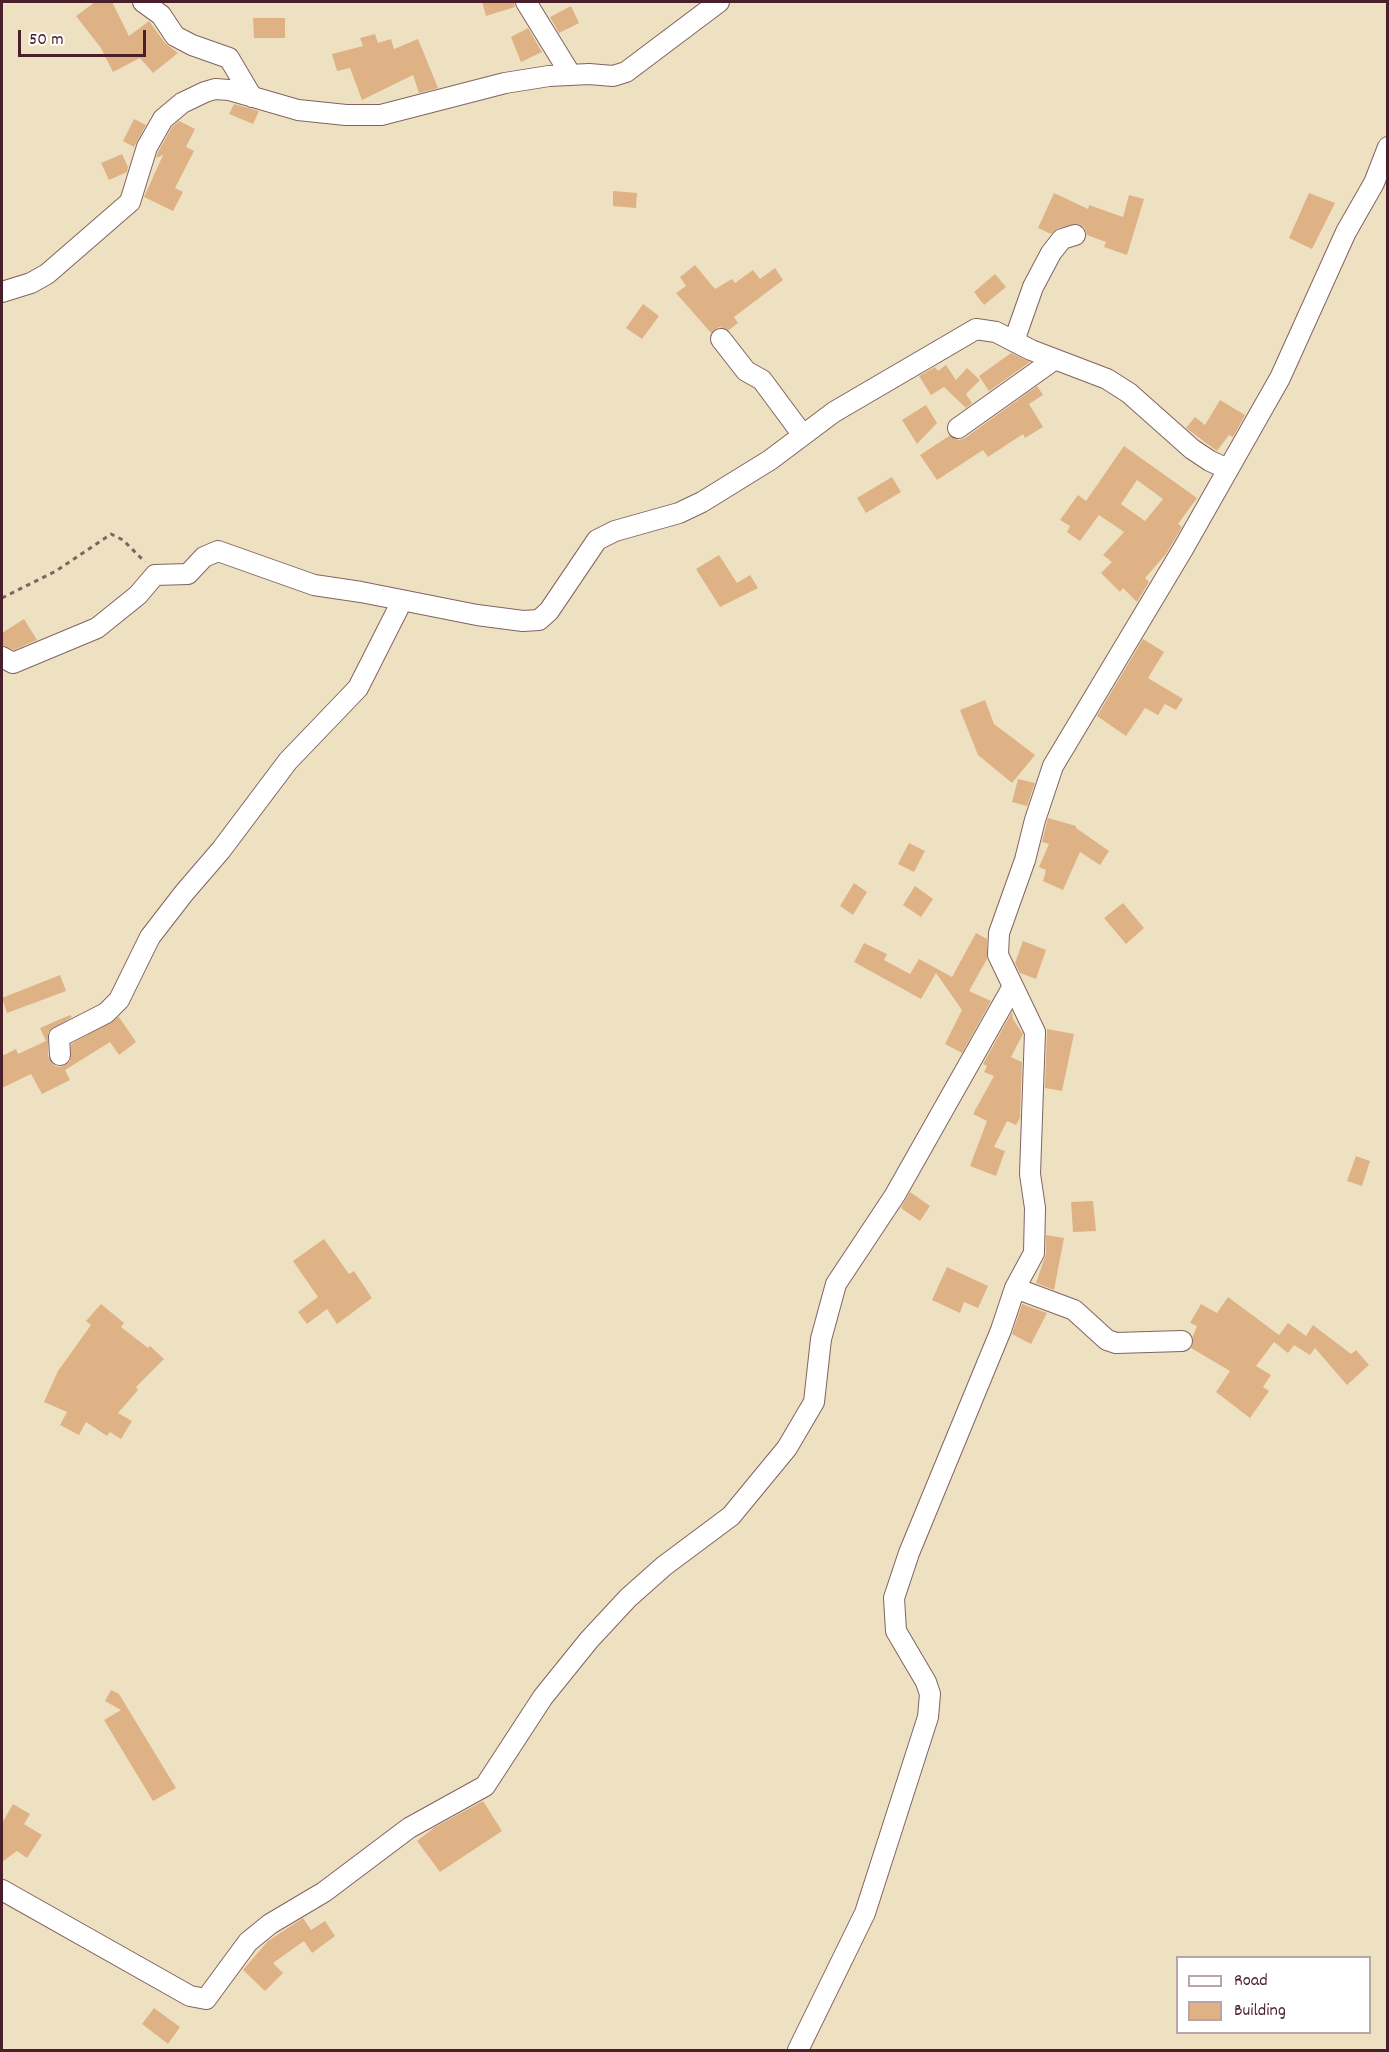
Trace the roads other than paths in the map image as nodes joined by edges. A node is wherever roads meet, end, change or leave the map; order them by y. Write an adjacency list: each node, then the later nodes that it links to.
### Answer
1 (143, 2): 5 (street)
2 (526, 2): 4 (street)
3 (719, 2): 4 (street)
4 (571, 75): 5 (street)
5 (252, 97): 8 (street)
6 (1388, 147): 14 (street)
7 (1075, 235): 10 (street)
8 (2, 292)
9 (722, 339): 13 (street)
10 (1014, 340): 11 (street); 13 (street)
11 (1055, 359): 12 (street); 14 (street)
12 (958, 428)
13 (802, 434): 15 (street)
14 (1228, 469): 17 (street)
15 (402, 601): 16 (street); 18 (street)
16 (2, 657)
17 (1012, 988): 19 (street); 21 (street)
18 (60, 1055)
19 (1015, 1288): 20 (street); 22 (street)
20 (1182, 1341)
21 (2, 1890)
22 (798, 2050)

